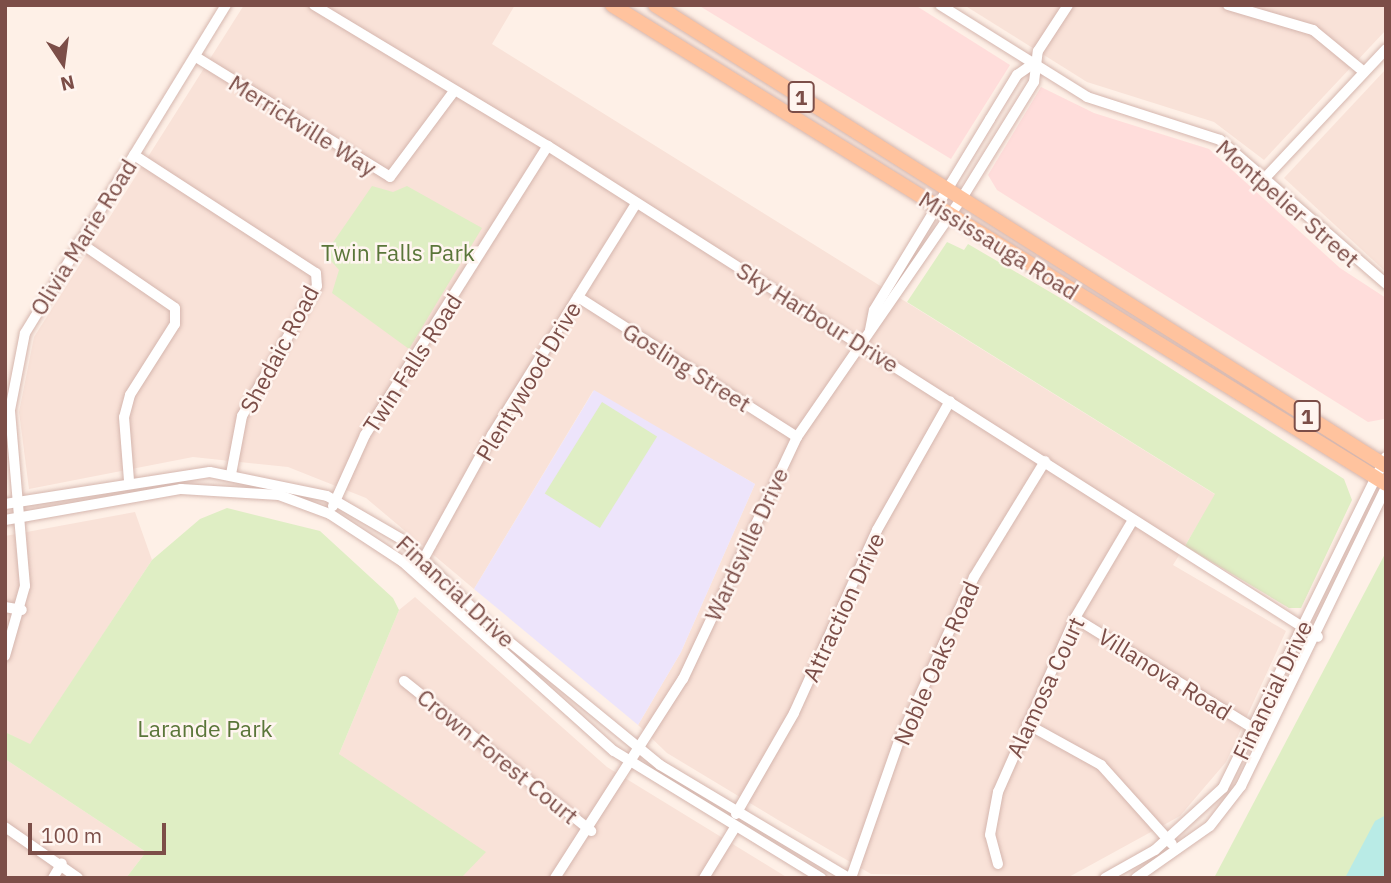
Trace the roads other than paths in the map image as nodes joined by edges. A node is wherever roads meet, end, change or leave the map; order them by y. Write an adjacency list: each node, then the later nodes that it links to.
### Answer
1 (226, 5): 9 (street, Olivia Marie Road)
2 (314, 5): 12 (street, Sky Harbour Drive)
3 (612, 5): 19 (main road, Mississauga Road / 1)
4 (655, 5): 16 (main road, Mississauga Road / 1)
5 (940, 5): 10 (street, Montpelier Street)
6 (1068, 5): 10 (street)
7 (1228, 5): 11 (street)
8 (1386, 49): 11 (street)
9 (196, 57): 12 (street, Merrickville Way); 14 (street, Olivia Marie Road)
10 (1034, 64): 15 (street, Montpelier Street); 16 (street, Wardsville Drive); 17 (street, Wardsville Drive)
11 (1364, 72): 15 (street)
12 (454, 91): 13 (street, Sky Harbour Drive)
13 (548, 146): 18 (street, Sky Harbour Drive); 33 (street, Twin Falls Road)
14 (134, 155): 21 (street, Olivia Marie Road); 30 (street, Shedaic Road)
15 (1265, 178): 22 (street, Montpelier Street)
16 (947, 188): 17 (main road, Mississauga Road / 1); 19 (street, Wardsville Drive)
17 (962, 198): 20 (street, Wardsville Drive); 29 (main road, Mississauga Road / 1)
18 (636, 204): 23 (street, Plentywood Drive); 25 (street, Sky Harbour Drive)
19 (936, 206): 20 (main road, Mississauga Road / 1); 24 (street, Wardsville Drive)
20 (950, 215): 24 (street, Wardsville Drive); 32 (main road, Mississauga Road / 1)
21 (79, 243): 31 (street); 34 (street, Olivia Marie Road)
22 (1386, 284)
23 (578, 297): 27 (street, Gosling Street); 39 (street, Plentywood Drive)
24 (870, 330): 25 (street, Wardsville Drive)
25 (858, 342): 26 (street, Sky Harbour Drive); 27 (street, Wardsville Drive)
26 (950, 401): 28 (street, Sky Harbour Drive); 51 (street, Attraction Drive)
27 (797, 437): 49 (street, Wardsville Drive)
28 (1045, 461): 38 (street, Sky Harbour Drive); 64 (street, Noble Oaks Road)
29 (1385, 463): 32 (street, Financial Drive)
30 (231, 474): 31 (street, Financial Drive); 33 (street, Financial Drive)
31 (129, 480): 34 (street, Financial Drive)
32 (1382, 483): 43 (street, Financial Drive); 44 (street, Financial Drive)
33 (336, 500): 35 (street, Twin Falls Road); 39 (street, Financial Drive)
34 (11, 503): 36 (street, Olivia Marie Road)
35 (330, 514): 36 (street, Financial Drive); 50 (street, Financial Drive)
36 (18, 518): 37 (street, Financial Drive); 41 (street, Olivia Marie Road)
37 (5, 520)
38 (1133, 520): 42 (street, Alamosa Court); 43 (street, Sky Harbour Drive)
39 (424, 560): 49 (street, Financial Drive)
40 (5, 607): 41 (street)
41 (22, 610): 45 (street, Olivia Marie Road)
42 (1075, 618): 47 (street, Alamosa Court); 48 (street, Villanova Road)
43 (1303, 628): 44 (street, Sky Harbour Drive); 48 (street, Financial Drive)
44 (1318, 637): 56 (street, Financial Drive)
45 (5, 656)
46 (404, 681): 54 (street, Crown Forest Court)
47 (1027, 723): 55 (street); 58 (street, Alamosa Court)
48 (1255, 729): 55 (street, Financial Drive)
49 (641, 751): 50 (street, Wardsville Drive); 51 (street, Financial Drive)
50 (632, 765): 53 (street, Financial Drive); 54 (street, Wardsville Drive)
51 (736, 814): 64 (street, Financial Drive)
52 (5, 827): 57 (street)
53 (734, 829): 62 (street); 63 (street, Financial Drive)
54 (591, 831): 61 (street, Wardsville Drive)
55 (1169, 839): 56 (street); 65 (street, Financial Drive)
56 (1178, 852): 66 (street, Financial Drive)
57 (62, 863): 59 (street); 60 (street)
58 (998, 864)
59 (53, 878)
60 (78, 878)
61 (555, 878)
62 (704, 878)
63 (821, 878)
64 (850, 878)
65 (1105, 878)
66 (1136, 878)

